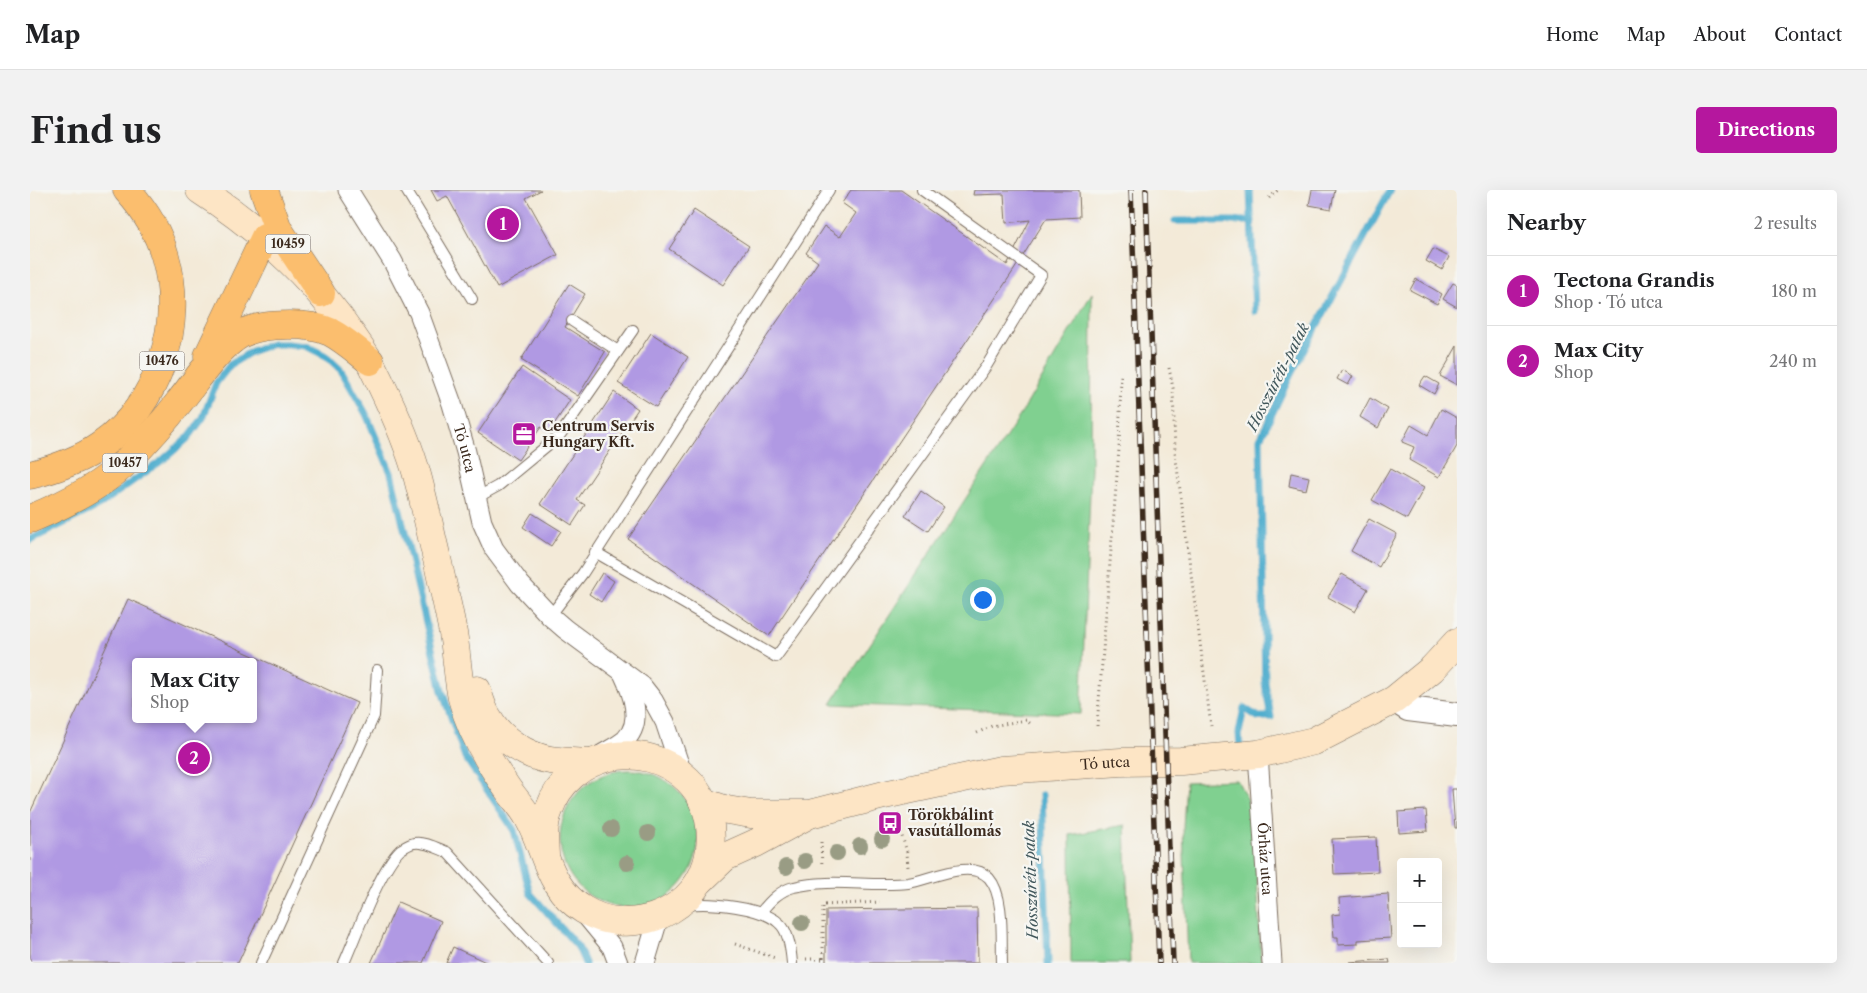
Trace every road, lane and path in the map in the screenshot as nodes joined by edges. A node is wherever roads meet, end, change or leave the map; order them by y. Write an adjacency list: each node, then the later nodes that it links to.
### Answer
1 (127, 190): 20 (highway, 10476)
2 (200, 190): 10 (main road)
3 (264, 190): 11 (highway, 10459)
4 (406, 190): 12 (lane)
5 (829, 190): 23 (lane)
6 (922, 190): 23 (lane)
7 (1278, 190): 9 (path)
8 (351, 191): 21 (street, Tó utca)
9 (1269, 198)
10 (265, 237): 11 (main road); 19 (highway, 10457)
11 (321, 293): 16 (main road)
12 (472, 299)
13 (572, 321): 15 (lane)
14 (633, 330): 15 (lane)
15 (618, 351): 21 (lane)
16 (370, 361): 19 (highway, 10457); 25 (main road)
17 (1168, 368): 33 (path)
18 (1121, 374): 32 (path)
19 (196, 379): 22 (highway, 10457)
20 (30, 475)
21 (476, 498): 24 (street, Tó utca)
22 (30, 519)
23 (595, 552): 24 (lane)
24 (550, 616): 28 (street, Tó utca)
25 (454, 636): 36 (main road); 40 (main road)
26 (1457, 642): 29 (main road, Tó utca)
27 (378, 670): 45 (lane)
28 (623, 672): 36 (street); 37 (street, Tó utca)
29 (1394, 700): 30 (street); 35 (main road, Tó utca)
30 (1457, 715)
31 (1032, 725): 34 (path)
32 (1097, 726)
33 (1211, 726)
34 (977, 733)
35 (1258, 754): 39 (main road, Tó utca); 52 (street, Őrház utca)
36 (589, 763): 37 (main road); 40 (main road)
37 (683, 776): 38 (main road)
38 (703, 802): 39 (main road, Tó utca); 41 (main road)
39 (810, 814): 41 (main road, Tó utca)
40 (545, 854): 42 (main road)
41 (700, 881): 43 (main road)
42 (580, 908): 43 (main road); 48 (street)
43 (667, 911): 44 (lane); 49 (street)
44 (761, 912): 50 (lane); 51 (lane)
45 (261, 963)
46 (344, 963): 47 (lane)
47 (548, 963)
48 (618, 963)
49 (645, 963)
50 (792, 963)
51 (1002, 963)
52 (1272, 963)

